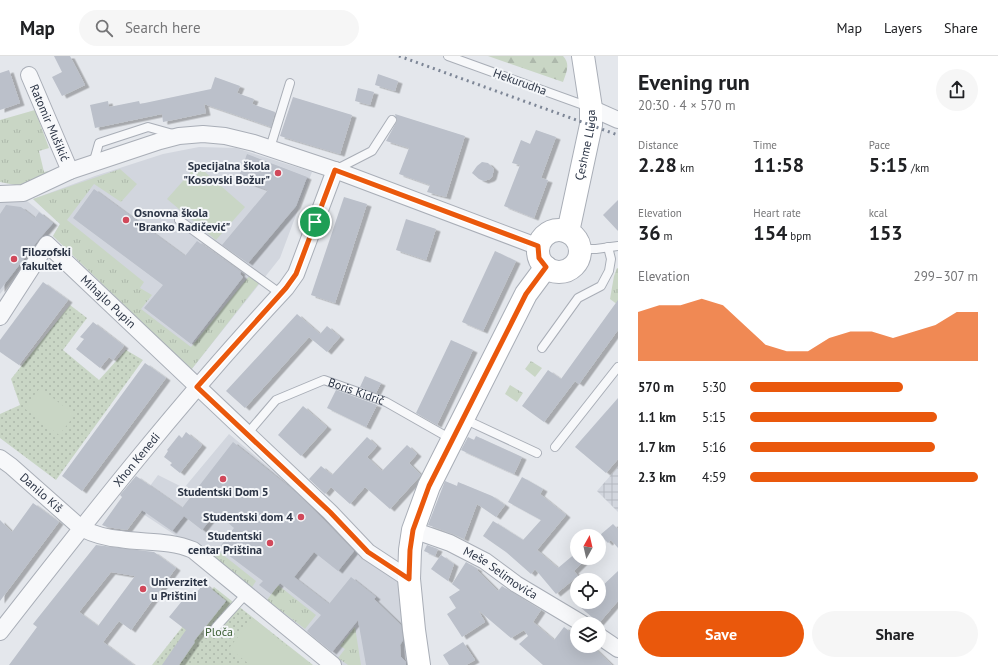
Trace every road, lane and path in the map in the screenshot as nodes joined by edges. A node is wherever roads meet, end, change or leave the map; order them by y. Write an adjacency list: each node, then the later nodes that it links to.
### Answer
1 (448, 56): 5 (lane, Hekurudha)
2 (583, 56): 5 (main road, Çeshme Lluga)
3 (29, 75): 10 (street, Ratomir Mušikić)
4 (290, 83): 8 (lane)
5 (591, 108): 7 (street); 13 (main road, Çeshme Lluga)
6 (392, 120): 9 (lane)
7 (618, 120)
8 (270, 148): 9 (street, Ratomir Mušikić); 10 (street, Ratomir Mušikić)
9 (335, 170): 14 (street, Ratomir Mušikić); 18 (street, Xhon Kenedi)
10 (70, 171): 11 (street, Ratomir Mušikić)
11 (0, 194)
12 (179, 220): 18 (lane)
13 (574, 241): 14 (main road); 16 (lane); 17 (main road)
14 (538, 246): 17 (main road)
15 (618, 246): 16 (lane)
16 (608, 247): 20 (lane)
17 (546, 267): 23 (main road)
18 (281, 294): 22 (street, Xhon Kenedi)
19 (0, 317): 22 (street, Mihajlo Pupin)
20 (542, 348)
21 (618, 366): 26 (lane)
22 (197, 387): 24 (street); 29 (street, Xhon Kenedi)
23 (463, 418): 25 (main road); 27 (lane)
24 (247, 434): 25 (lane, Boris Kidrič); 31 (street)
25 (452, 440): 30 (main road)
26 (555, 447)
27 (537, 453)
28 (0, 458): 29 (street, Danilo Kiš)
29 (81, 528): 32 (street, Danilo Kiš); 35 (street, Xhon Kenedi)
30 (413, 530): 31 (main road); 33 (street, Meše Selimovića)
31 (409, 579): 39 (main road)
32 (246, 594): 34 (lane); 38 (street, Danilo Kiš)
33 (570, 617)
34 (216, 627)
35 (0, 632)
36 (606, 641): 37 (street)
37 (618, 649)
38 (333, 665)
39 (419, 665)

